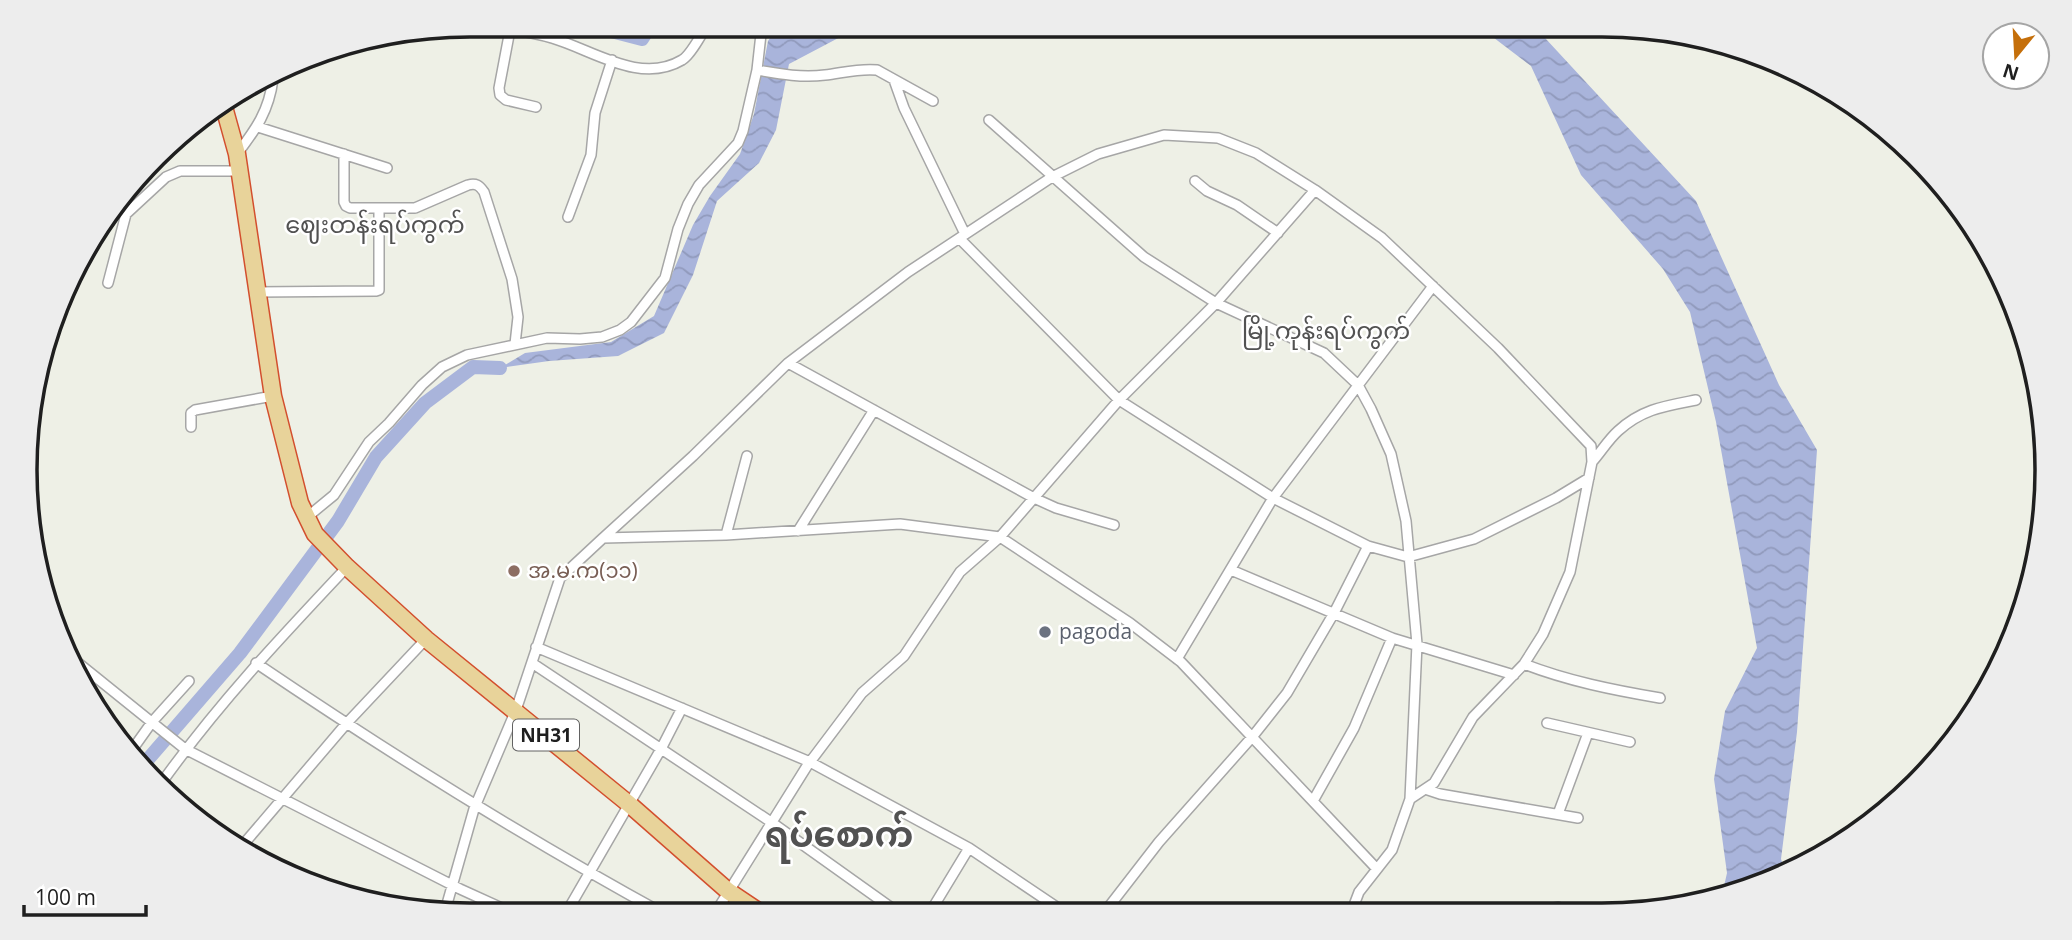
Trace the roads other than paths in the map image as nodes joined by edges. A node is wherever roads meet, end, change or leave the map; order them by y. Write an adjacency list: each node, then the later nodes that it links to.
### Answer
1 (509, 37): 10 (street)
2 (551, 37): 5 (street)
3 (699, 37): 5 (street)
4 (761, 37): 6 (street)
5 (612, 60): 22 (street)
6 (759, 70): 7 (street); 29 (street)
7 (894, 80): 9 (street); 24 (street)
8 (273, 84): 13 (street)
9 (933, 101)
10 (536, 107)
11 (226, 112): 15 (highway, NH31)
12 (989, 120): 18 (street)
13 (258, 127): 14 (street); 15 (street)
14 (344, 153): 16 (street); 21 (street)
15 (237, 154): 17 (highway, NH31)
16 (387, 168)
17 (239, 171): 25 (street); 27 (highway, NH31)
18 (1052, 177): 20 (street); 24 (street); 28 (street)
19 (1195, 181): 23 (street)
20 (1315, 190): 23 (street); 26 (street)
21 (379, 209): 27 (street); 29 (street)
22 (568, 217)
23 (1278, 233): 28 (street)
24 (962, 237): 30 (street); 33 (street)
25 (107, 283)
26 (1433, 286): 31 (street); 38 (street)
27 (256, 292): 32 (highway, NH31)
28 (1216, 303): 31 (street); 33 (street)
29 (515, 344): 42 (street)
30 (788, 363): 35 (street); 47 (street)
31 (1358, 385): 41 (street); 49 (street)
32 (272, 396): 36 (street); 42 (highway, NH31)
33 (1119, 400): 40 (street); 41 (street)
34 (1696, 400): 38 (street)
35 (874, 410): 40 (street); 44 (street)
36 (191, 427)
37 (747, 456): 45 (street)
38 (1592, 462): 39 (street)
39 (1589, 478): 49 (street); 60 (street)
40 (1034, 498): 43 (street); 46 (street)
41 (1273, 498): 48 (street); 51 (street)
42 (306, 518): 50 (highway, NH31)
43 (1114, 525)
44 (798, 531): 45 (street); 46 (street)
45 (726, 535): 47 (street)
46 (1000, 537): 57 (street); 76 (street)
47 (603, 538): 56 (street)
48 (1368, 546): 49 (street); 52 (street)
49 (1408, 557): 55 (street)
50 (347, 567): 54 (highway, NH31); 58 (street)
51 (1231, 570): 52 (street); 57 (street)
52 (1334, 613): 53 (street); 71 (street)
53 (1391, 638): 55 (street); 81 (street)
54 (426, 639): 66 (highway, NH31); 69 (street)
55 (1417, 645): 62 (street); 80 (street)
56 (536, 647): 59 (street); 65 (street)
57 (1177, 659): 71 (street)
58 (256, 663): 69 (street); 75 (street)
59 (532, 663): 66 (street); 74 (street)
60 (1524, 664): 62 (street); 64 (street)
61 (84, 668): 67 (street)
62 (1514, 675): 78 (street)
63 (189, 681): 67 (street)
64 (1660, 698)
65 (682, 708): 74 (street); 76 (street)
66 (516, 710): 82 (highway, NH31); 83 (street)
67 (152, 722): 73 (street); 75 (street)
68 (1547, 723): 70 (street)
69 (346, 724): 79 (street); 83 (street)
70 (1588, 733): 72 (street); 84 (street)
71 (1253, 736): 81 (street); 102 (street)
72 (1630, 742)
73 (135, 745)
74 (661, 749): 82 (street); 86 (street)
75 (185, 750): 77 (street); 79 (street)
76 (810, 762): 86 (street); 88 (street)
77 (165, 777)
78 (1425, 789): 80 (street); 84 (street)
79 (282, 799): 87 (street); 91 (street)
80 (1410, 799): 89 (street)
81 (1313, 801): 89 (street)
82 (629, 804): 90 (street); 92 (highway, NH31)
83 (476, 805): 90 (street); 91 (street)
84 (1558, 814): 85 (street)
85 (1578, 818)
86 (771, 822): 92 (street); 99 (street)
87 (246, 841)
88 (969, 848): 100 (street); 101 (street)
89 (1377, 869): 103 (street)
90 (589, 873): 95 (street); 96 (street)
91 (453, 885): 93 (street); 94 (street)
92 (728, 891): 97 (street); 98 (highway, NH31)
93 (448, 902)
94 (491, 903)
95 (572, 903)
96 (644, 903)
97 (721, 903)
98 (746, 903)
99 (885, 903)
100 (936, 903)
101 (1051, 903)
102 (1112, 903)
103 (1355, 903)

